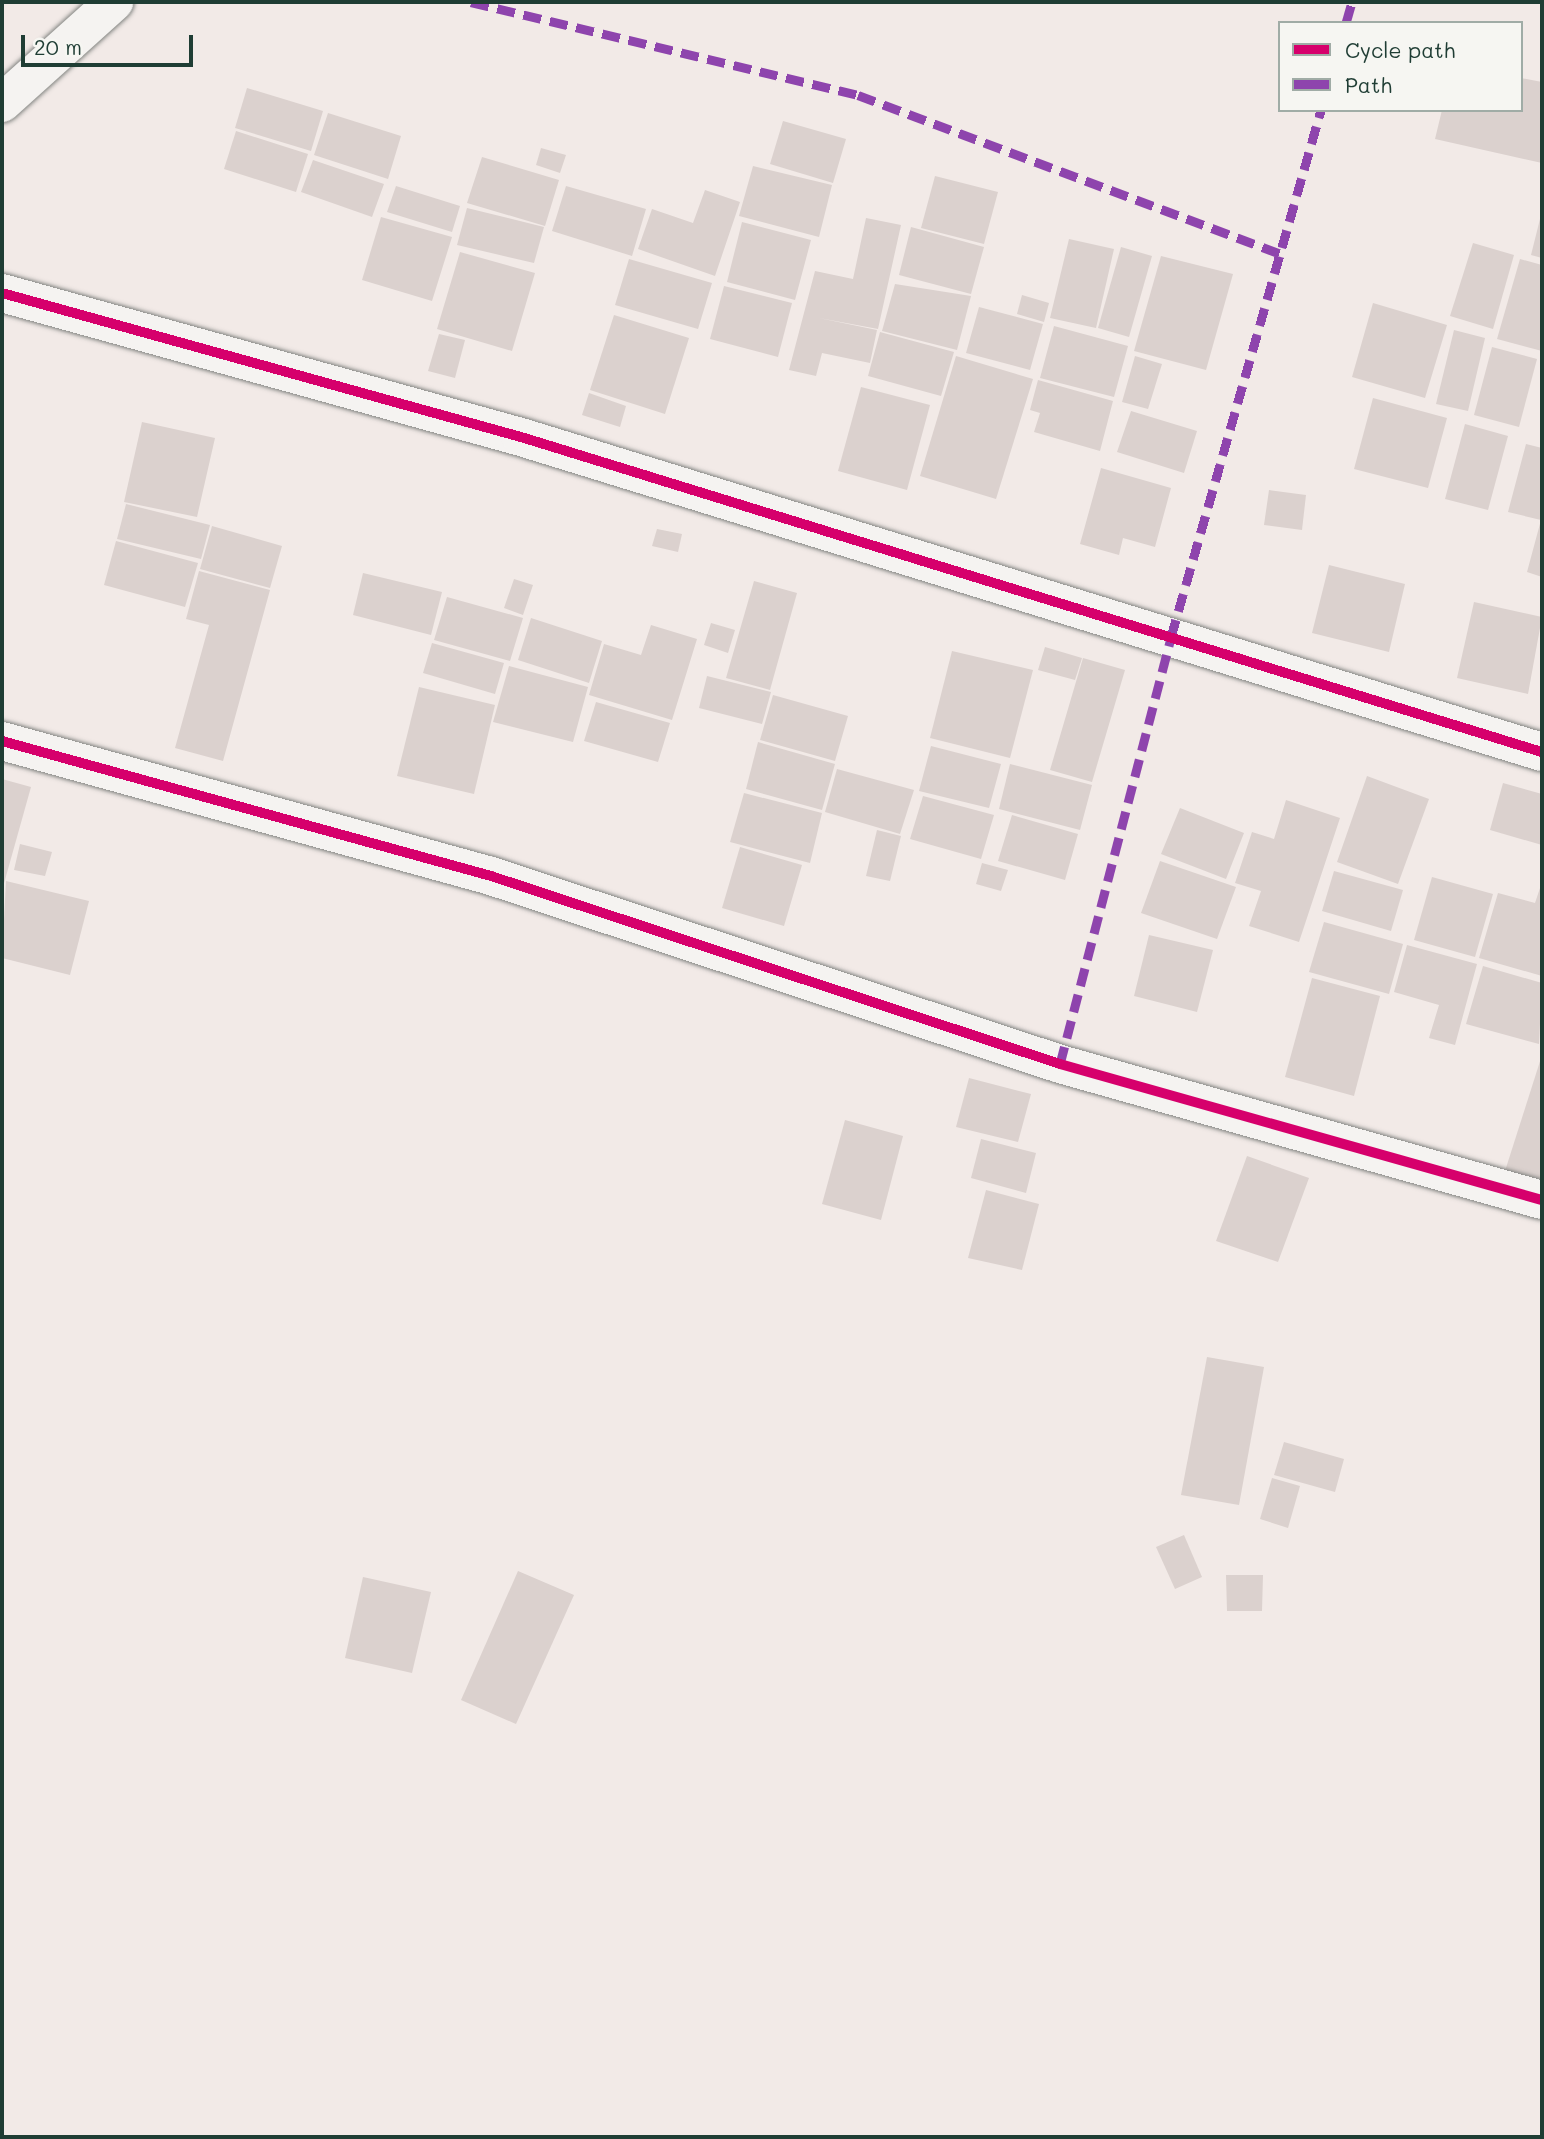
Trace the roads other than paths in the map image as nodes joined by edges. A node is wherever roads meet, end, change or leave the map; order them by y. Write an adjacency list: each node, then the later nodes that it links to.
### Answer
1 (114, 2): 2 (street)
2 (2, 103)
3 (2, 293): 5 (street)
4 (2, 741): 6 (street)
5 (1542, 752)
6 (1542, 1200)

